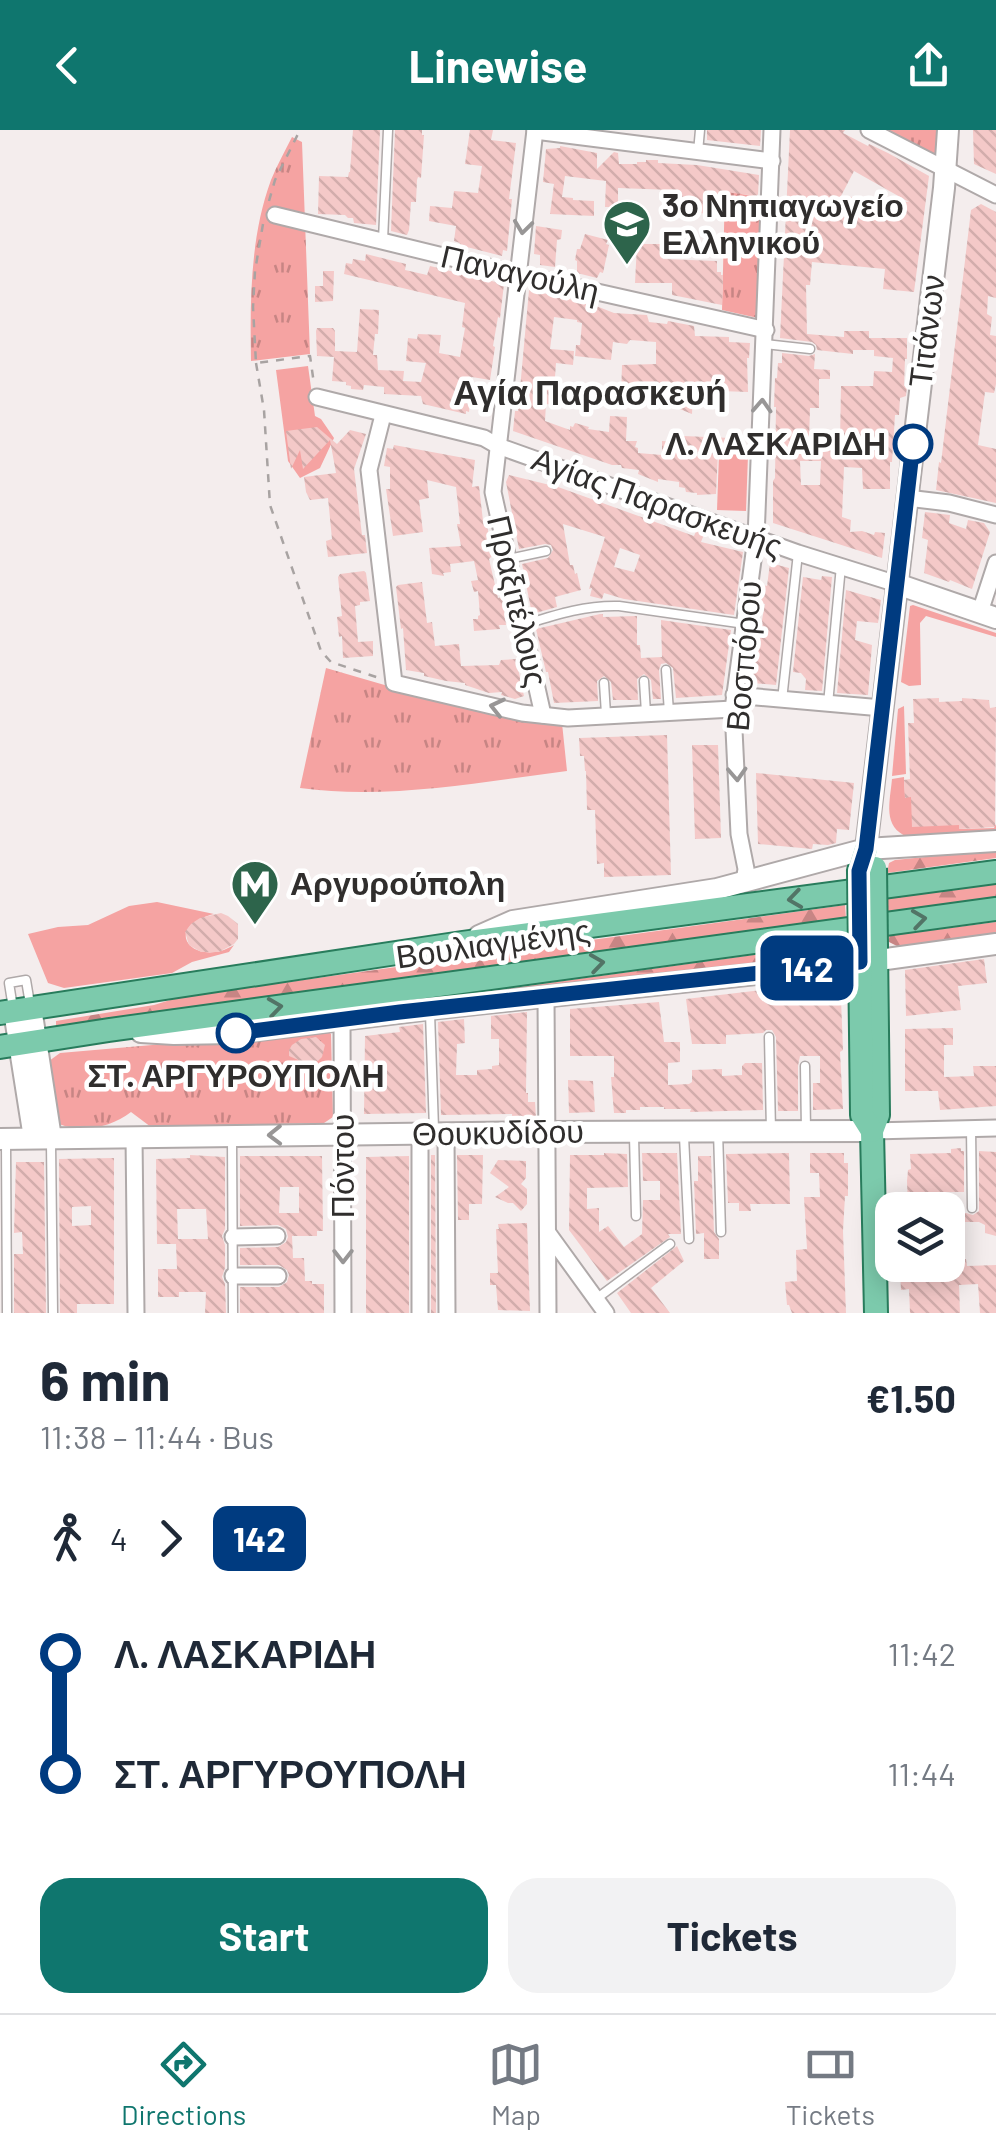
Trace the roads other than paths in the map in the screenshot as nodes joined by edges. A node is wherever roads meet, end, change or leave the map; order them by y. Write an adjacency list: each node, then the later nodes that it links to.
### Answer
1 (388, 130): 12 (lane)
2 (535, 130): 7 (street); 13 (street, Πραξιτέλους, one-way to 13)
3 (700, 130): 7 (lane)
4 (772, 130): 8 (street, Βοσπόρου)
5 (869, 130): 9 (street)
6 (948, 130): 9 (main road, Τιτάνων)
7 (698, 152): 8 (street)
8 (772, 161): 14 (street, Βοσπόρου)
9 (944, 170): 10 (street); 19 (main road, Τιτάνων)
10 (996, 195)
11 (276, 215): 12 (street, Παναγούλη)
12 (383, 240): 13 (street, Παναγούλη)
13 (517, 274): 14 (street, Παναγούλη); 18 (street, Πραξιτέλους)
14 (765, 337): 15 (lane); 21 (street, Βοσπόρου, one-way to 14)
15 (810, 349)
16 (316, 397): 17 (street, Αγίας Παρασκευής)
17 (383, 415): 18 (street, Αγίας Παρασκευής); 41 (street, one-way to 17)
18 (498, 446): 21 (street, Αγίας Παρασκευής); 24 (street, Πραξιτέλους)
19 (907, 498): 20 (street); 27 (main road, Τιτάνων)
20 (996, 514)
21 (756, 538): 23 (street, Αγίας Παρασκευής); 29 (street, Βοσπόρου)
22 (546, 551): 24 (lane)
23 (798, 553): 26 (street, Αγίας Παρασκευής); 34 (lane)
24 (508, 559): 30 (street, Πραξιτέλους)
25 (996, 563): 28 (street)
26 (841, 566): 27 (street, Αγίας Παρασκευής); 36 (lane)
27 (897, 584): 28 (main road, Αγίας Παρασκευής); 37 (main road, Τιτάνων)
28 (988, 615)
29 (744, 624): 30 (lane); 35 (street, Βοσπόρου)
30 (522, 625): 41 (street, Πραξιτέλους)
31 (666, 670): 38 (lane)
32 (644, 681): 39 (lane)
33 (604, 683): 40 (lane)
34 (782, 700): 35 (street); 36 (street)
35 (734, 702): 38 (street); 45 (street, Βοσπόρου, one-way to 45)
36 (828, 704): 37 (street)
37 (882, 708): 43 (main road, Τιτάνων)
38 (668, 712): 39 (street)
39 (646, 713): 40 (street)
40 (606, 714): 41 (street)
41 (543, 715)
42 (996, 841): 43 (main road, Βουλιαγμένης)
43 (866, 863): 45 (main road, Βουλιαγμένης); 49 (main road, bridge)
44 (996, 872): 47 (main road, Βουλιαγμένης, one-way to 47)
45 (744, 882): 47 (main road, Βουλιαγμένης)
46 (996, 909): 54 (main road, Βουλιαγμένης, one-way to 46)
47 (462, 943): 52 (main road, Βουλιαγμένης)
48 (996, 944): 49 (main road)
49 (868, 955): 50 (main road); 65 (main road)
50 (546, 997): 51 (main road); 66 (street)
51 (430, 1009): 53 (main road); 67 (lane)
52 (15, 1011): 56 (main road)
53 (342, 1019): 54 (main road); 68 (street, Πόντου)
54 (110, 1030): 56 (main road, Βουλιαγμένης)
55 (769, 1037): 60 (lane)
56 (18, 1044): 71 (main road)
57 (805, 1066): 61 (lane)
58 (972, 1128): 59 (street, Θουκυδίδου); 65 (street, Θουκυδίδου); 73 (lane)
59 (996, 1128)
60 (771, 1130): 61 (main road, Θουκυδίδου); 64 (main road, Θουκυδίδου)
61 (806, 1130): 65 (main road, Θουκυδίδου)
62 (634, 1131): 63 (main road, Θουκυδίδου); 66 (main road, Θουκυδίδου); 74 (lane)
63 (684, 1131): 64 (main road, Θουκυδίδου); 79 (lane)
64 (718, 1131): 75 (lane)
65 (872, 1131): 92 (main road)
66 (548, 1132): 67 (main road, Θουκυδίδου); 76 (street)
67 (434, 1133): 68 (main road, Θουκυδίδου); 89 (street); 90 (street)
68 (342, 1134): 69 (main road, Θουκυδίδου, one-way to 69); 88 (street, Πόντου, one-way to 88)
69 (232, 1136): 70 (main road, Θουκυδίδου); 78 (lane)
70 (134, 1137): 71 (main road, Θουκυδίδου); 86 (street)
71 (43, 1138): 72 (main road, Θουκυδίδου); 85 (lane)
72 (3, 1139): 84 (lane)
73 (972, 1208)
74 (636, 1216)
75 (721, 1232)
76 (548, 1233): 83 (street); 91 (street)
77 (277, 1236): 78 (street)
78 (233, 1237): 81 (lane)
79 (689, 1239)
80 (670, 1244): 83 (lane)
81 (233, 1276): 82 (street); 87 (lane)
82 (278, 1276)
83 (601, 1306)
84 (7, 1313)
85 (53, 1313)
86 (136, 1313)
87 (233, 1313)
88 (344, 1313)
89 (420, 1313)
90 (446, 1313)
91 (548, 1313)
92 (876, 1313)

